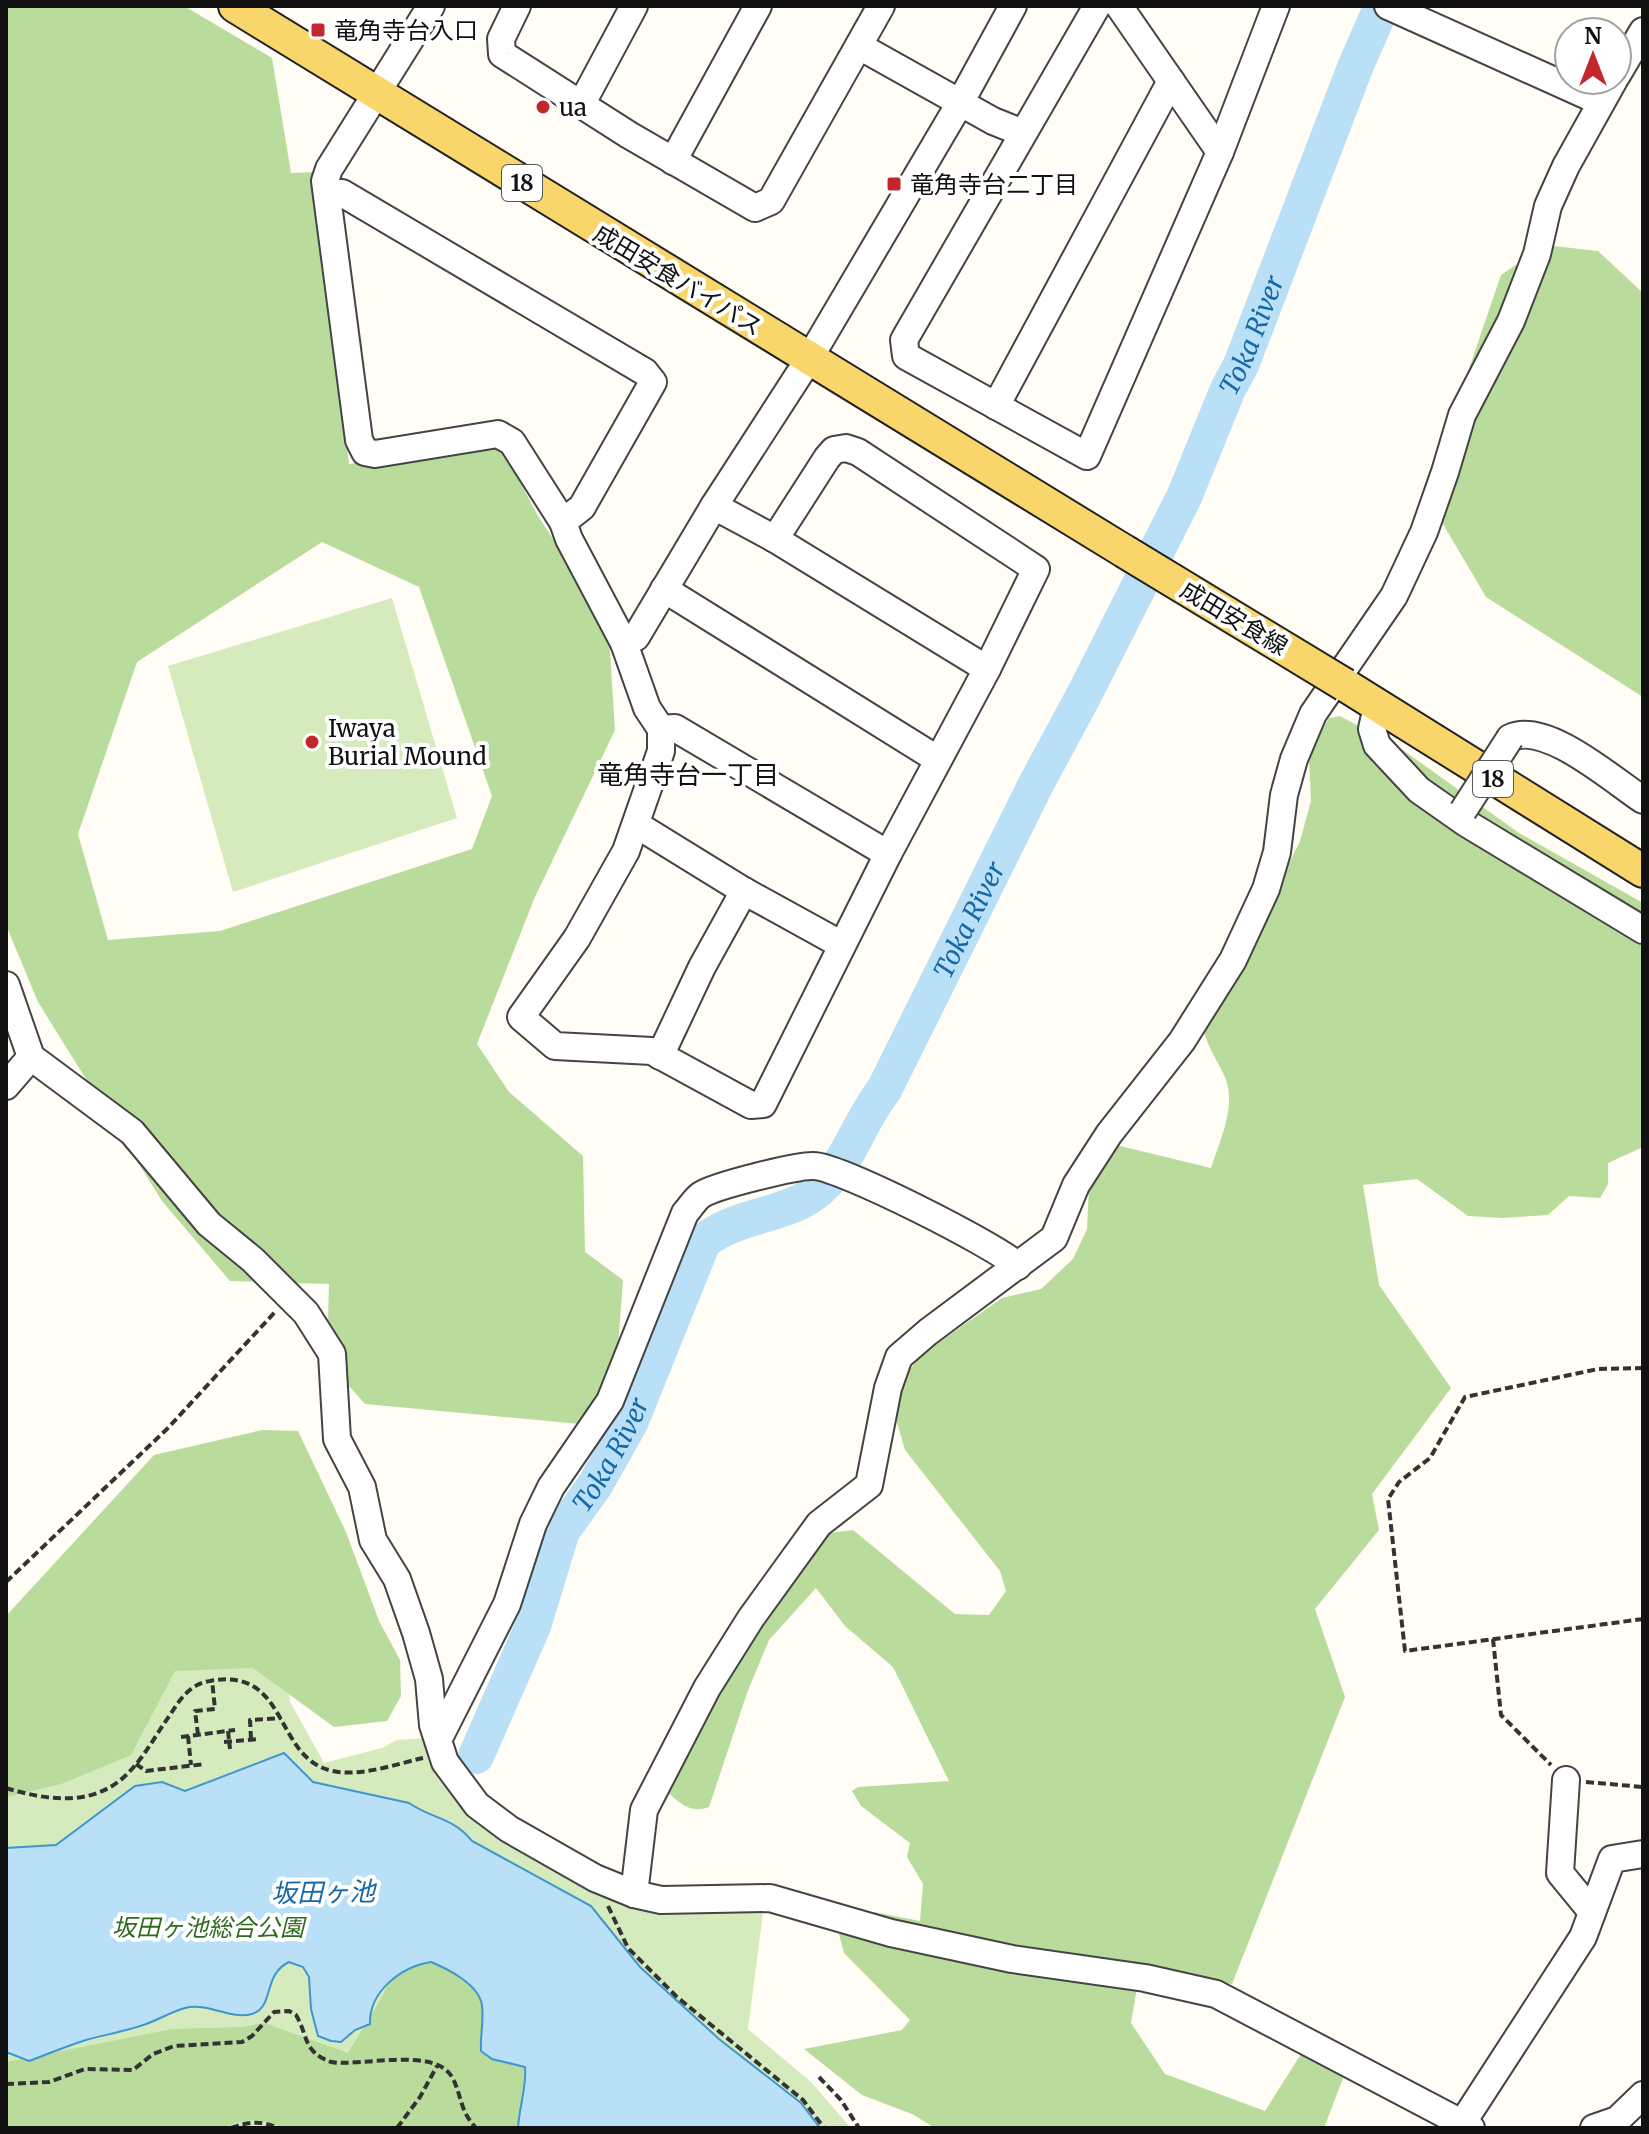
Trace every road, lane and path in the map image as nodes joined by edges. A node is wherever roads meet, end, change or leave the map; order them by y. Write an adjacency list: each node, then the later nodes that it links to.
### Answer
1 (235, 6): 15 (main road, 成田安食バイパス / 18)
2 (431, 6): 15 (street)
3 (517, 6): 18 (street)
4 (634, 6): 18 (street)
5 (758, 6): 21 (street)
6 (881, 6): 12 (street)
7 (1013, 6): 17 (street)
8 (1097, 6): 19 (street)
9 (1119, 6): 14 (street)
10 (1276, 6): 20 (street)
11 (1388, 6): 13 (street)
12 (859, 46): 17 (street); 21 (street)
13 (1553, 65)
14 (1171, 81): 20 (street); 24 (street)
15 (379, 92): 22 (street); 23 (main road, 成田安食バイパス / 18)
16 (1606, 96): 47 (street)
17 (960, 103): 19 (street); 23 (street)
18 (581, 105): 21 (street)
19 (1023, 133): 24 (street)
20 (1220, 152): 24 (street)
21 (673, 161)
22 (328, 193): 26 (street); 26 (street)
23 (809, 359): 25 (street); 28 (main road, 成田安食バイパス / 18)
24 (996, 406)
25 (714, 506): 27 (street); 29 (street)
26 (563, 522): 30 (street)
27 (775, 539): 31 (street); 31 (street)
28 (1124, 551): 32 (main road, 成田安食線 / 18, bridge)
29 (664, 589): 30 (street); 34 (street)
30 (624, 643): 33 (street)
31 (987, 669): 34 (street)
32 (1377, 706): 36 (street); 39 (main road, 18)
33 (661, 729): 37 (street); 38 (street)
34 (937, 759): 38 (street)
35 (1643, 800): 36 (street, bridge)
36 (1464, 817): 41 (street)
37 (637, 825): 40 (street); 44 (street)
38 (888, 854): 42 (street)
39 (1643, 871)
40 (744, 891): 42 (street); 44 (street)
41 (1643, 930)
42 (842, 945): 44 (street)
43 (6, 985): 45 (street)
44 (660, 1056)
45 (31, 1057): 46 (street); 48 (street)
46 (6, 1086)
47 (1018, 1266): 63 (street); 73 (street)
48 (289, 1297): 50 (path); 63 (street)
49 (1643, 1368): 52 (path)
50 (6, 1582)
51 (1643, 1619): 52 (path)
52 (1493, 1639): 68 (path)
53 (212, 1684): 54 (path); 57 (path); 65 (path)
54 (281, 1718): 60 (path); 63 (path)
55 (235, 1730): 56 (path)
56 (228, 1731): 57 (path); 62 (path)
57 (198, 1735): 58 (path)
58 (188, 1736): 59 (path); 67 (path)
59 (181, 1737)
60 (251, 1739): 61 (path); 62 (path)
61 (258, 1739)
62 (226, 1742): 64 (path)
63 (441, 1746): 72 (street)
64 (230, 1749)
65 (136, 1764): 67 (path); 70 (path)
66 (205, 1764): 67 (path)
67 (191, 1766)
68 (1566, 1780): 69 (path); 74 (street)
69 (1643, 1787)
70 (6, 1788)
71 (1643, 1854): 74 (street)
72 (595, 1878): 73 (street); 84 (path)
73 (634, 1894): 79 (street)
74 (1592, 1912): 79 (street)
75 (437, 2066): 77 (path); 82 (path); 83 (path)
76 (819, 2077): 85 (path)
77 (6, 2084)
78 (1643, 2095): 86 (street)
79 (1467, 2125)
80 (231, 2128): 81 (path)
81 (278, 2128)
82 (397, 2128)
83 (476, 2128)
84 (824, 2128)
85 (859, 2128)
86 (1594, 2128)

